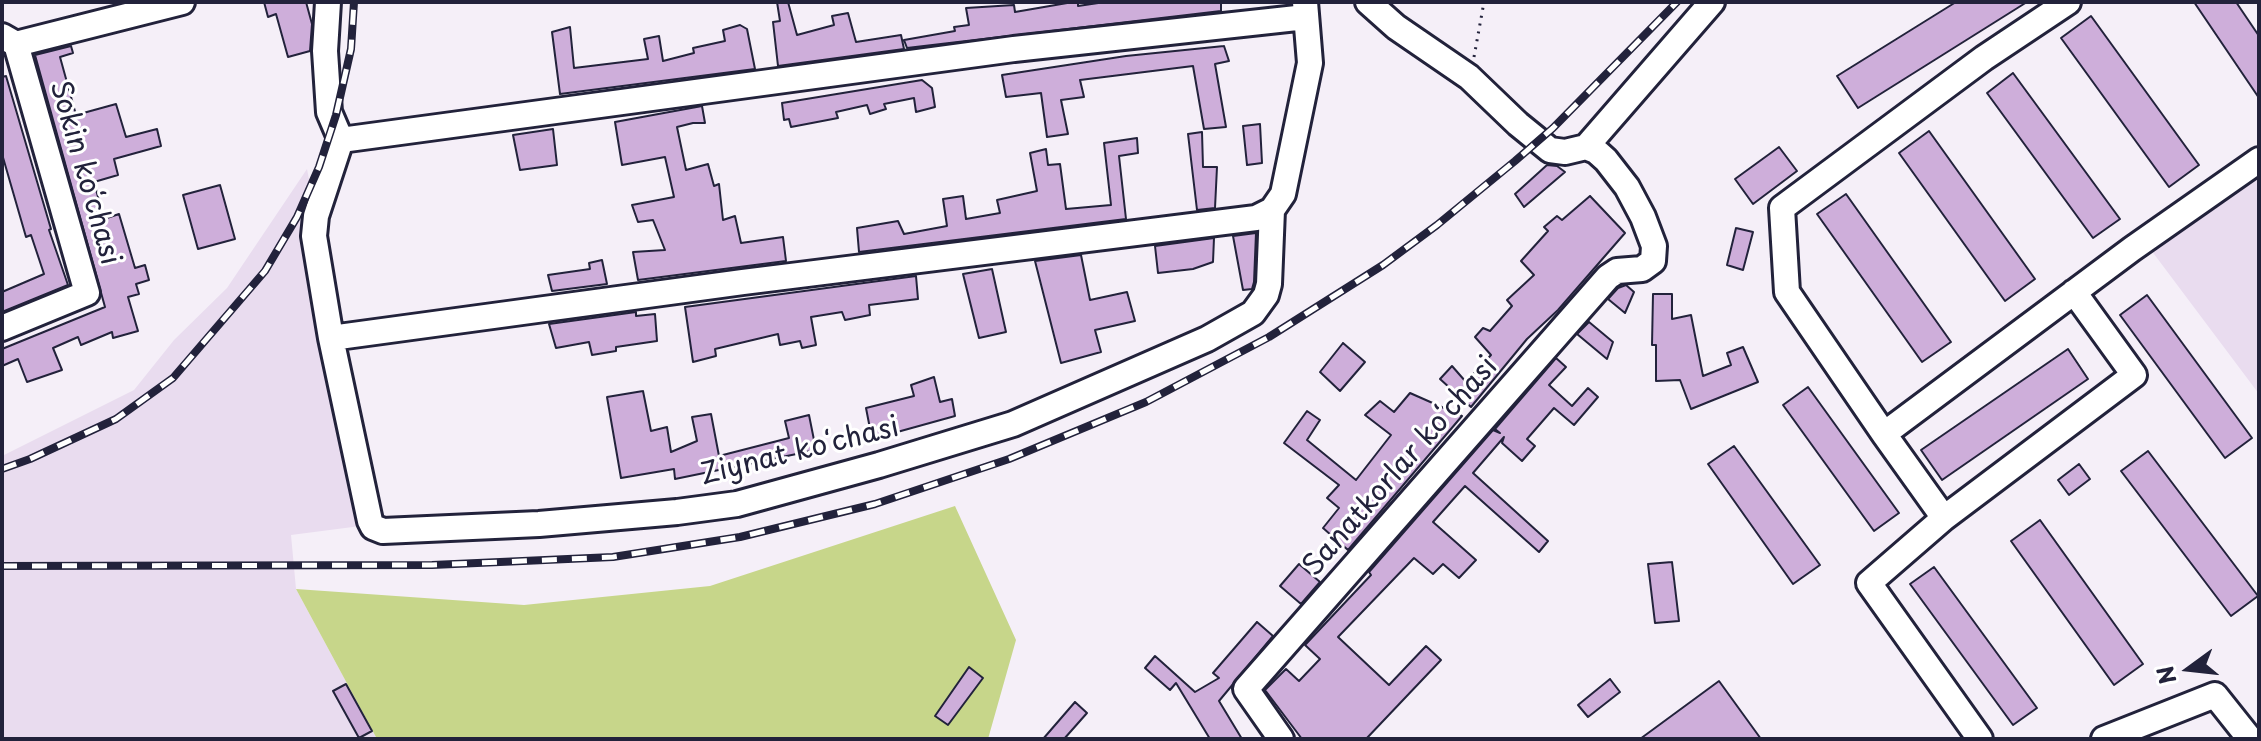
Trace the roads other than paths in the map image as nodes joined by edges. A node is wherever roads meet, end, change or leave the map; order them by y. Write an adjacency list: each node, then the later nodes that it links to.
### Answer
1 (182, 2): 7 (street)
2 (328, 2): 8 (street)
3 (1368, 2): 9 (street)
4 (1712, 2): 9 (street)
5 (2068, 2): 15 (street)
6 (1305, 9): 8 (street, Ziynat koʻchasi); 11 (street, Ziynat koʻchasi)
7 (9, 40): 13 (street, Sokin koʻchasi)
8 (341, 140): 14 (street, Ziynat koʻchasi)
9 (1586, 147): 17 (street, Sanatkorlar koʻchasi)
10 (2259, 160): 12 (street)
11 (1272, 210): 14 (street); 14 (street, Ziynat koʻchasi)
12 (2074, 292): 15 (street); 16 (street)
13 (2, 328)
14 (331, 338)
15 (1884, 434): 16 (street)
16 (1944, 518): 18 (street)
17 (1281, 739)
18 (1980, 739)
19 (2104, 739): 20 (street)
20 (2250, 739)

